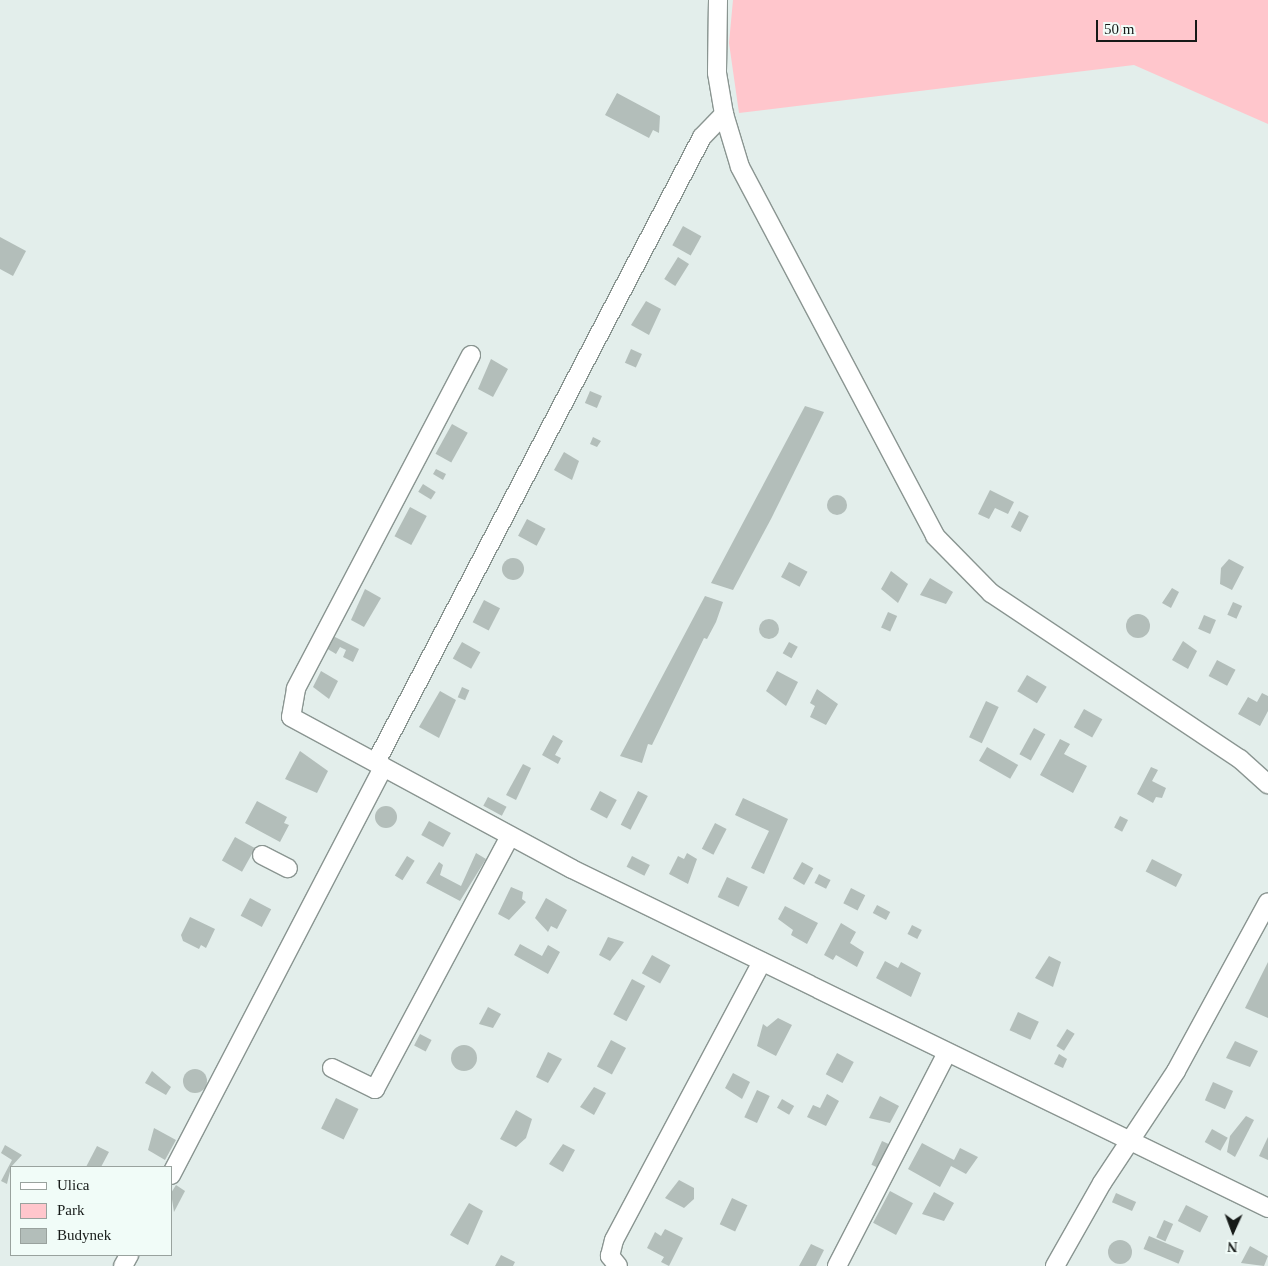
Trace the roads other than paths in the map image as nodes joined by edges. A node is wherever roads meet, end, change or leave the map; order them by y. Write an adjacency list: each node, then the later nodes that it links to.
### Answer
1 (718, 0): 2 (street)
2 (724, 114): 4 (street); 5 (street)
3 (471, 355): 4 (street)
4 (380, 764): 6 (street); 14 (street)
5 (1268, 784)
6 (510, 836): 10 (street); 12 (street)
7 (262, 855): 8 (street)
8 (288, 868)
9 (1268, 902): 13 (street)
10 (762, 962): 11 (street); 16 (street)
11 (947, 1053): 13 (street); 17 (street)
12 (332, 1068)
13 (1129, 1142): 15 (street); 18 (street)
14 (172, 1173)
15 (1268, 1208)
16 (618, 1266)
17 (837, 1266)
18 (1056, 1266)

